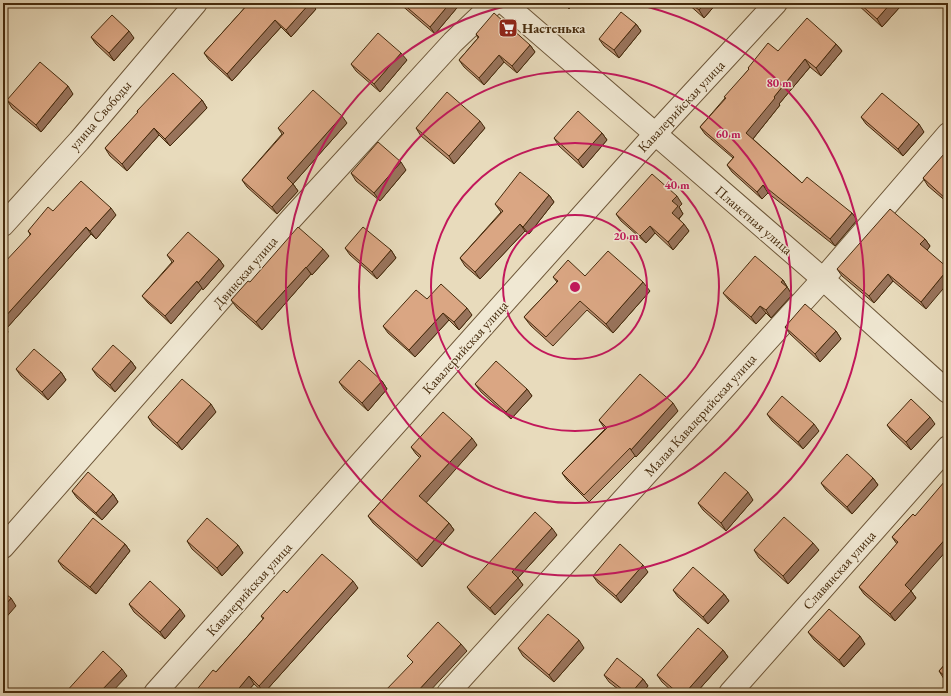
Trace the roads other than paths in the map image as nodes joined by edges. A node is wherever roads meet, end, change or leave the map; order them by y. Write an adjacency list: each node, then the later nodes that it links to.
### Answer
1 (196, 3): 7 (street, улица Свободы)
2 (494, 3): 11 (street, Двинская улица)
3 (504, 3): 5 (street, Планетная улица)
4 (776, 3): 5 (street, Кавалерийская улица)
5 (655, 134): 8 (street, Планетная улица); 12 (street, Кавалерийская улица)
6 (948, 134): 8 (street, Малая Кавалерийская улица)
7 (3, 225)
8 (823, 279): 9 (street, Планетная улица); 13 (street, Малая Кавалерийская улица)
9 (948, 392)
10 (948, 448): 14 (street, Славянская улица)
11 (3, 546)
12 (155, 693)
13 (448, 693)
14 (730, 693)

